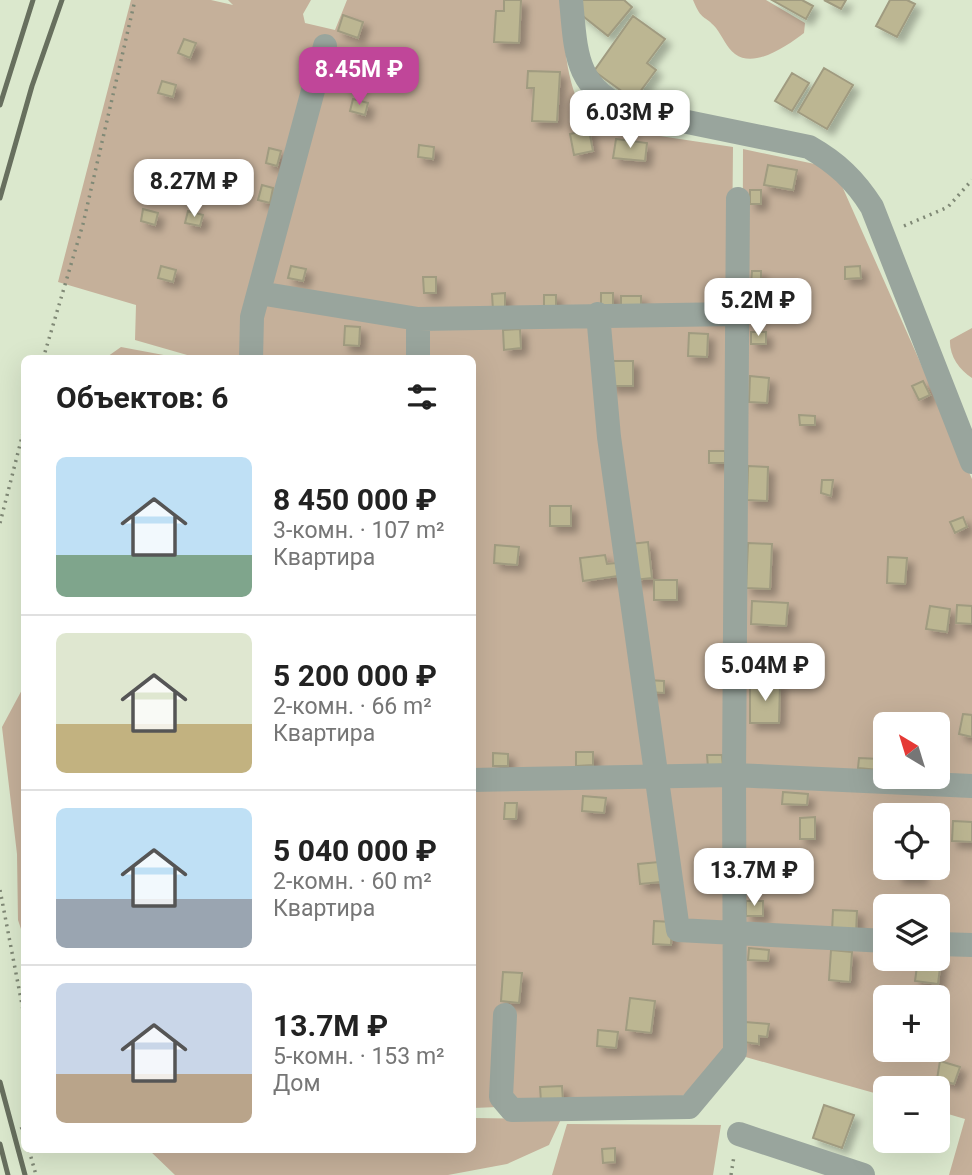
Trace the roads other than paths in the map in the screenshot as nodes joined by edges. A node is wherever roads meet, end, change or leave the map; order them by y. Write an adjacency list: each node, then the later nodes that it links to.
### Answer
1 (571, 0): 10 (street)
2 (325, 46): 4 (street)
3 (738, 199): 6 (street)
4 (259, 293): 7 (street); 8 (street)
5 (598, 314): 6 (street); 7 (street); 11 (street)
6 (737, 314): 12 (street)
7 (418, 319): 9 (street)
8 (251, 355)
9 (418, 355)
10 (972, 462)
11 (658, 775): 12 (street); 13 (street); 15 (street)
12 (734, 775): 14 (street); 15 (street)
13 (476, 780)
14 (972, 786)
15 (736, 933): 16 (street); 19 (street)
16 (873, 940)
17 (950, 944): 18 (street)
18 (972, 945)
19 (505, 1015)
20 (739, 1134): 21 (street)
21 (863, 1175)

